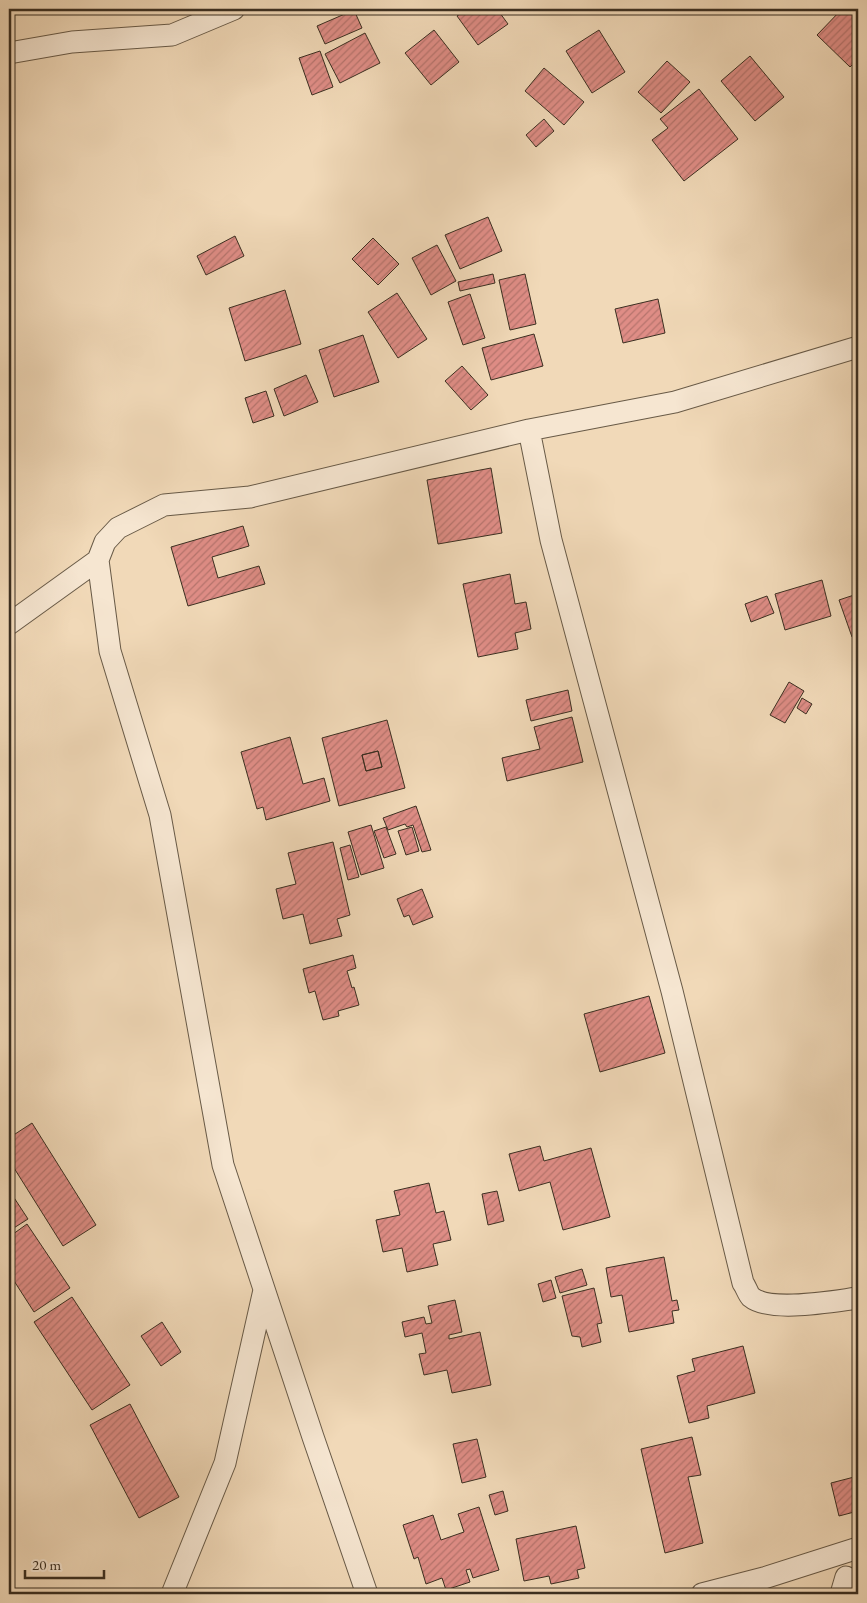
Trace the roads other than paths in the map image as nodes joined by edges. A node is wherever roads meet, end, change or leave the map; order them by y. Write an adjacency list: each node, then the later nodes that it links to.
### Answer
1 (234, 9): 2 (street)
2 (9, 53)
3 (858, 347): 4 (street)
4 (529, 430): 5 (street); 8 (street)
5 (98, 560): 6 (street); 7 (street)
6 (9, 624)
7 (264, 1290): 10 (street); 11 (street)
8 (858, 1298)
9 (858, 1548): 12 (street)
10 (172, 1594)
11 (367, 1594)
12 (702, 1594)

